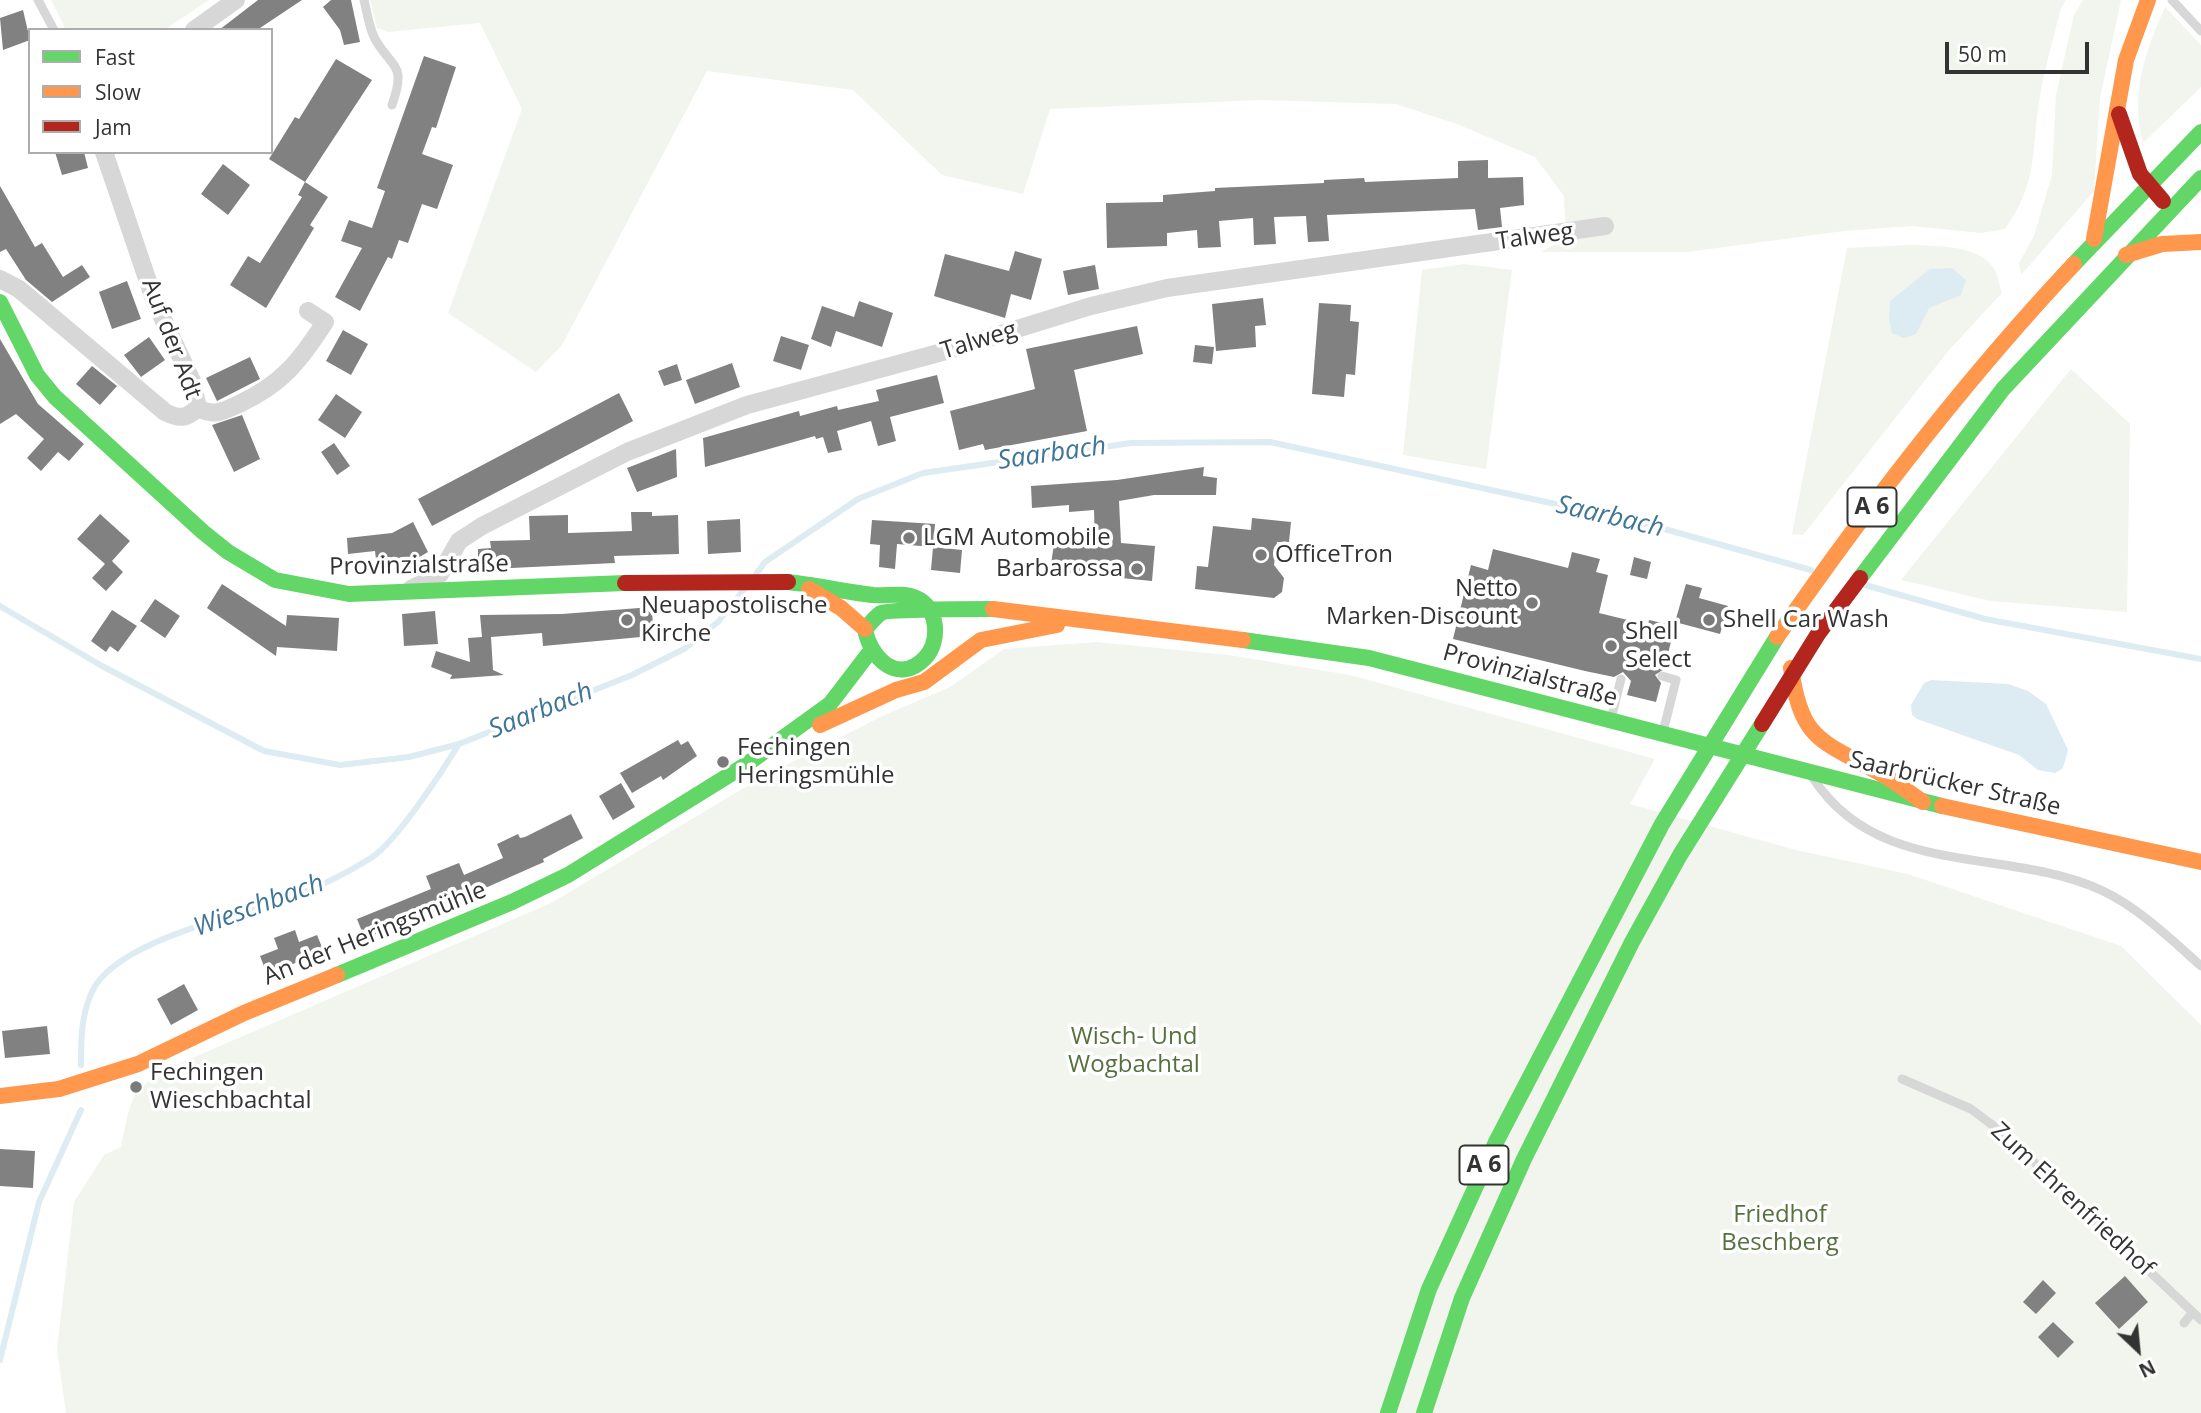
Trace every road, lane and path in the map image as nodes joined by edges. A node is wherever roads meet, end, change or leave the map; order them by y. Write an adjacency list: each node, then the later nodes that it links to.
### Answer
1 (38, 0): 6 (lane)
2 (236, 0): 7 (street)
3 (364, 0): 10 (lane)
4 (2148, 0): 9 (main road)
5 (2172, 0): 8 (lane)
6 (53, 28)
7 (197, 28)
8 (2201, 31)
9 (2116, 99): 14 (main road); 18 (main road)
10 (392, 104)
11 (2201, 132): 52 (main road, A 6)
12 (105, 154): 21 (street, Auf der Adt)
13 (2201, 178): 53 (main road, A 6)
14 (2190, 219)
15 (1605, 226): 23 (street, Talweg)
16 (2201, 242): 18 (main road, A 6)
17 (0, 279): 21 (street, Auf der Adt)
18 (2071, 291): 27 (main road, A 6)
19 (0, 303): 23 (main road, Provinzialstraße)
20 (308, 311): 21 (street)
21 (198, 408)
22 (802, 584): 23 (main road, Provinzialstraße); 24 (main road); 28 (main road)
23 (405, 592)
24 (932, 612): 25 (main road, Provinzialstraße); 28 (main road, Provinzialstraße); 29 (main road)
25 (1099, 622): 26 (main road, Provinzialstraße); 36 (main road, Provinzialstraße)
26 (1058, 625): 29 (main road, Provinzialstraße); 37 (main road, An der Heringsmühle)
27 (1804, 625): 31 (main road, A 6); 32 (main road)
28 (865, 629): 30 (main road)
29 (936, 639): 33 (main road)
30 (869, 653): 33 (main road); 42 (main road, An der Heringsmühle)
31 (1790, 663): 41 (main road, A 6); 44 (main road)
32 (1771, 665): 39 (main road); 40 (main road)
33 (882, 676): 37 (main road, An der Heringsmühle)
34 (1662, 676): 38 (lane)
35 (1621, 679): 36 (lane)
36 (1611, 721): 38 (main road, Provinzialstraße)
37 (820, 725): 42 (main road, An der Heringsmühle)
38 (1662, 734): 39 (main road, Provinzialstraße)
39 (1700, 744): 40 (main road, Saarbrücker Straße)
40 (1720, 750): 41 (main road, Saarbrücker Straße)
41 (1742, 755): 43 (main road, Saarbrücker Straße)
42 (747, 764): 48 (main road, An der Heringsmühle)
43 (1810, 773): 44 (main road, Saarbrücker Straße); 46 (lane)
44 (1923, 802): 45 (main road, Saarbrücker Straße)
45 (2201, 862)
46 (2201, 966)
47 (1902, 1079): 49 (lane, Zum Ehrenfriedhof)
48 (0, 1096)
49 (2192, 1313): 50 (lane, Zum Ehrenfriedhof); 51 (lane)
50 (2201, 1320)
51 (2184, 1323)
52 (1388, 1413)
53 (1424, 1413)

